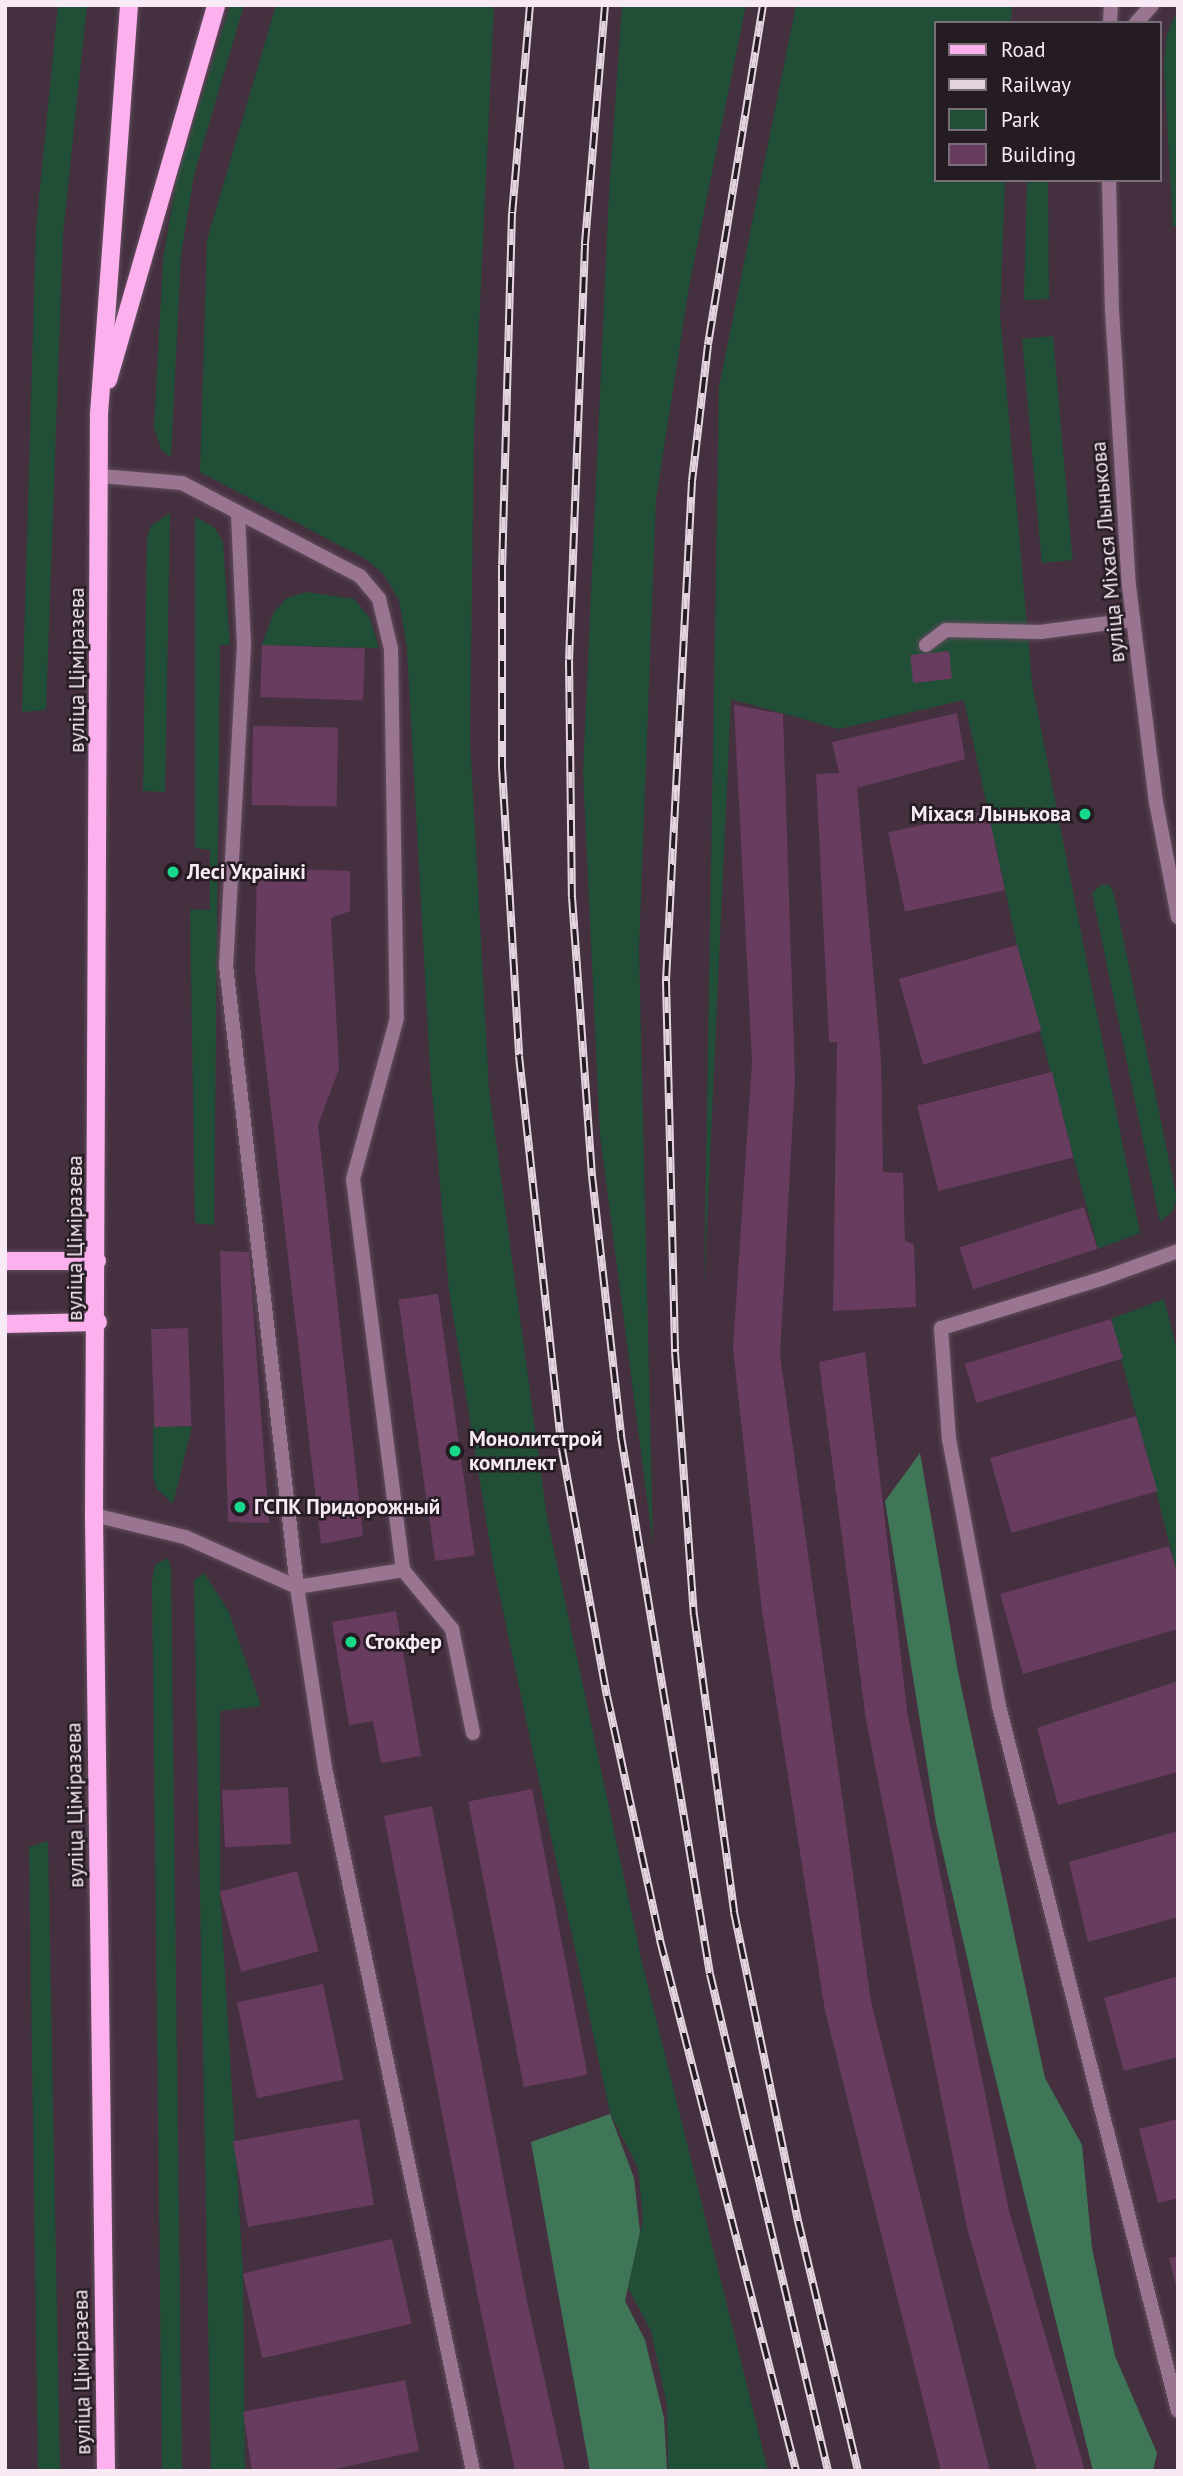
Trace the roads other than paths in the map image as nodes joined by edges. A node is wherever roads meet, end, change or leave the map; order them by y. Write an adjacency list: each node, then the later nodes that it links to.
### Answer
1 (129, 5): 6 (main road, вуліца Ціміразева)
2 (216, 5): 6 (main road)
3 (1152, 5): 4 (street)
4 (1138, 21)
5 (1109, 182): 9 (street, вуліца Міхася Лынькова)
6 (99, 414): 7 (main road, вуліца Ціміразева)
7 (101, 476): 8 (street); 14 (main road, вуліца Ціміразева)
8 (238, 514): 18 (street); 19 (street)
9 (1132, 620): 10 (street); 11 (street, вуліца Міхася Лынькова)
10 (926, 645)
11 (1178, 917)
12 (1178, 1251): 21 (street)
13 (5, 1261): 14 (main road)
14 (97, 1261): 15 (main road, вуліца Ціміразева)
15 (98, 1322): 16 (main road); 17 (main road, вуліца Ціміразева)
16 (5, 1324)
17 (94, 1516): 19 (street); 22 (main road, вуліца Ціміразева)
18 (403, 1570): 19 (street); 20 (street)
19 (297, 1587): 23 (street)
20 (473, 1733)
21 (1178, 2411)
22 (106, 2471)
23 (473, 2471)

